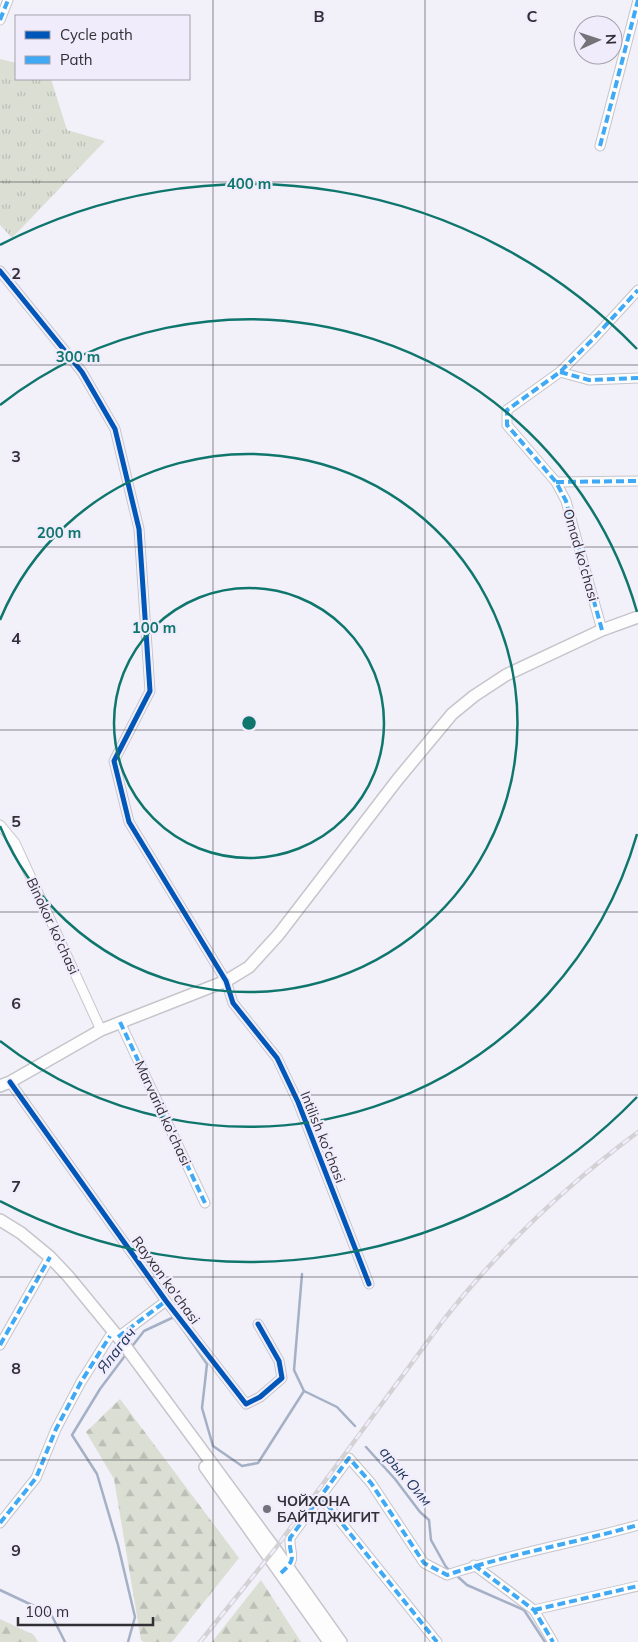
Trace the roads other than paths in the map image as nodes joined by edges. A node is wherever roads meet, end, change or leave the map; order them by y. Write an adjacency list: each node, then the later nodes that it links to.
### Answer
1 (8, 0): 3 (street)
2 (638, 0): 4 (street)
3 (0, 20)
4 (600, 146)
5 (0, 271): 14 (street, Intilish ko'chasi)
6 (638, 290): 7 (street, Omad ko'chasi)
7 (560, 372): 8 (street); 10 (street, Omad ko'chasi)
8 (638, 378)
9 (638, 481): 10 (street)
10 (556, 482): 12 (street, Omad ko'chasi)
11 (638, 617): 12 (main road)
12 (602, 630): 14 (main road)
13 (0, 826): 16 (street, Binokor ko'chasi)
14 (226, 981): 15 (main road); 22 (street, Intilish ko'chasi)
15 (120, 1022): 16 (main road); 18 (street, Marvarid ko'chasi)
16 (101, 1030): 17 (main road)
17 (5, 1084): 23 (street, Rayxon ko'chasi)
18 (206, 1203)
19 (0, 1220): 21 (main road)
20 (0, 1228): 21 (main road)
21 (49, 1261): 25 (main road); 26 (street)
22 (369, 1284)
23 (166, 1301): 24 (street, Rayxon ko'chasi); 25 (street)
24 (258, 1324)
25 (117, 1339): 28 (street); 31 (main road)
26 (0, 1345)
27 (320, 1496): 30 (street); 31 (street); 36 (street)
28 (0, 1523)
29 (638, 1525): 30 (street)
30 (472, 1566): 33 (street)
31 (285, 1570): 34 (main road); 35 (main road)
32 (638, 1586): 33 (street)
33 (534, 1610): 37 (street)
34 (329, 1642)
35 (341, 1642)
36 (436, 1642)
37 (553, 1642)

